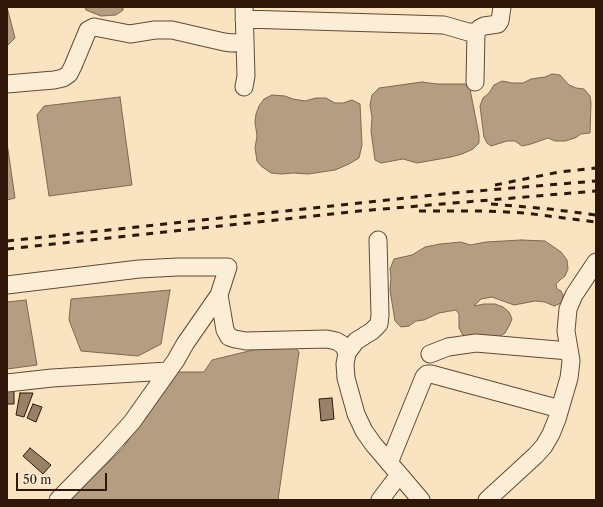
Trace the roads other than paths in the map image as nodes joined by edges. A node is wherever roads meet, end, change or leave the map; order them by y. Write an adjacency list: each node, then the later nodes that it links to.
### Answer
1 (502, 7): 4 (street)
2 (244, 13): 3 (street); 5 (street)
3 (364, 15): 4 (street)
4 (476, 32): 6 (street)
5 (239, 42): 7 (street); 8 (street)
6 (475, 82)
7 (7, 84)
8 (244, 87)
9 (378, 240): 14 (street)
10 (596, 262): 13 (street)
11 (7, 285): 12 (street)
12 (219, 294): 14 (street); 16 (street)
13 (569, 351): 15 (street); 18 (street)
14 (347, 353): 19 (street)
15 (430, 354)
16 (168, 371): 17 (street); 20 (street)
17 (7, 382)
18 (560, 409): 19 (street); 23 (street)
19 (394, 469): 21 (street); 22 (street)
20 (58, 500)
21 (380, 500)
22 (421, 500)
23 (487, 500)

